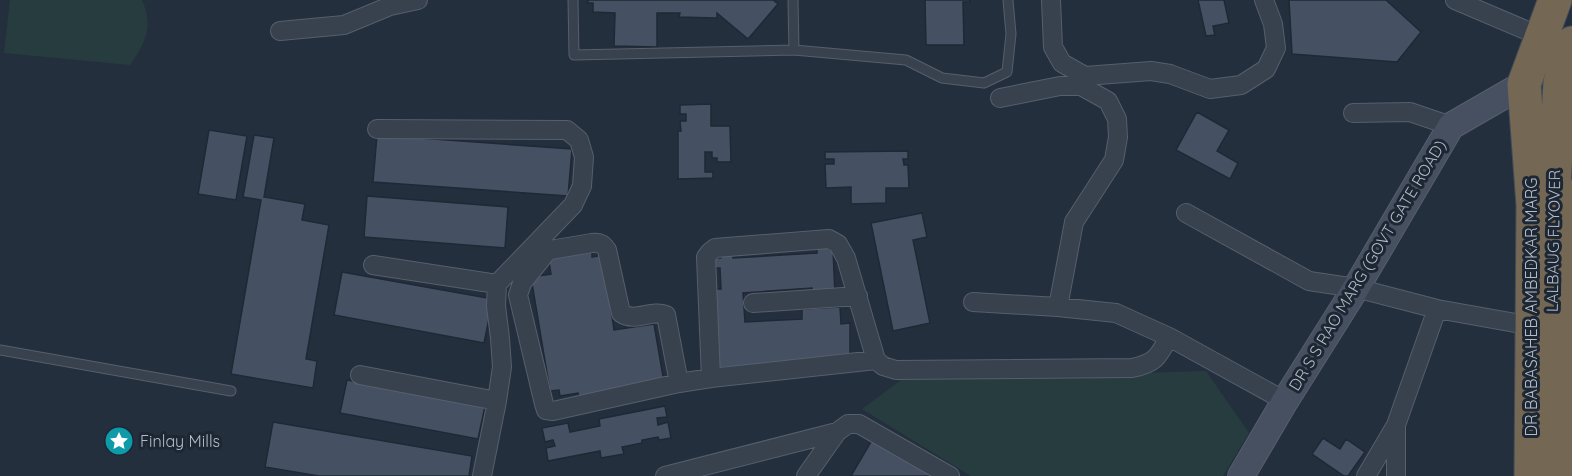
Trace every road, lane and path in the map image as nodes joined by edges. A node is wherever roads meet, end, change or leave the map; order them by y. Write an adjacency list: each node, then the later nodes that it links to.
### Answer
1 (418, 0): 9 (street)
2 (573, 0): 12 (lane)
3 (793, 0): 12 (lane)
4 (1008, 0): 12 (lane)
5 (1051, 0): 6 (street)
6 (1264, 0)
7 (1455, 0): 11 (street)
8 (1555, 0): 11 (highway, DR BABASAHEB AMBEDKAR MARG)
9 (390, 3): 10 (street)
10 (280, 31)
11 (1557, 40): 13 (highway, DR BABASAHEB AMBEDKAR MARG); 48 (highway, LALBAUG FLYOVER)
12 (794, 50)
13 (1524, 84): 17 (main road, DR S S RAO MARG (GOVT GATE ROAD)); 28 (highway, DR BABASAHEB AMBEDKAR MARG)
14 (1572, 94): 49 (highway, LALBAUG FLYOVER)
15 (1000, 98): 26 (street)
16 (1353, 113): 17 (street)
17 (1451, 126): 22 (main road, DR S S RAO MARG (GOVT GATE ROAD))
18 (377, 129): 21 (street)
19 (1186, 213): 22 (street)
20 (373, 265): 21 (street)
21 (497, 284): 36 (street)
22 (1356, 288): 27 (street); 37 (main road, DR S S RAO MARG (GOVT GATE ROAD))
23 (858, 296): 25 (street); 31 (street); 33 (street)
24 (973, 302): 26 (street)
25 (753, 303)
26 (1058, 307): 29 (street)
27 (1437, 309): 28 (street); 38 (street)
28 (1532, 326): 47 (highway, DR BABASAHEB AMBEDKAR MARG)
29 (1169, 337): 31 (street); 37 (street)
30 (0, 350): 35 (lane)
31 (876, 360): 33 (street)
32 (360, 375): 36 (street)
33 (711, 378): 34 (street)
34 (679, 383): 34 (street)
35 (231, 391)
36 (497, 401): 40 (street)
37 (1285, 401): 44 (main road, DR S S RAO MARG (GOVT GATE ROAD))
38 (1396, 425): 45 (street); 46 (street)
39 (837, 432): 41 (street); 42 (street); 43 (street)
40 (482, 476)
41 (665, 476)
42 (806, 476)
43 (950, 476)
44 (1240, 476)
45 (1366, 476)
46 (1396, 476)
47 (1531, 476)
48 (1549, 476)
49 (1562, 476)

